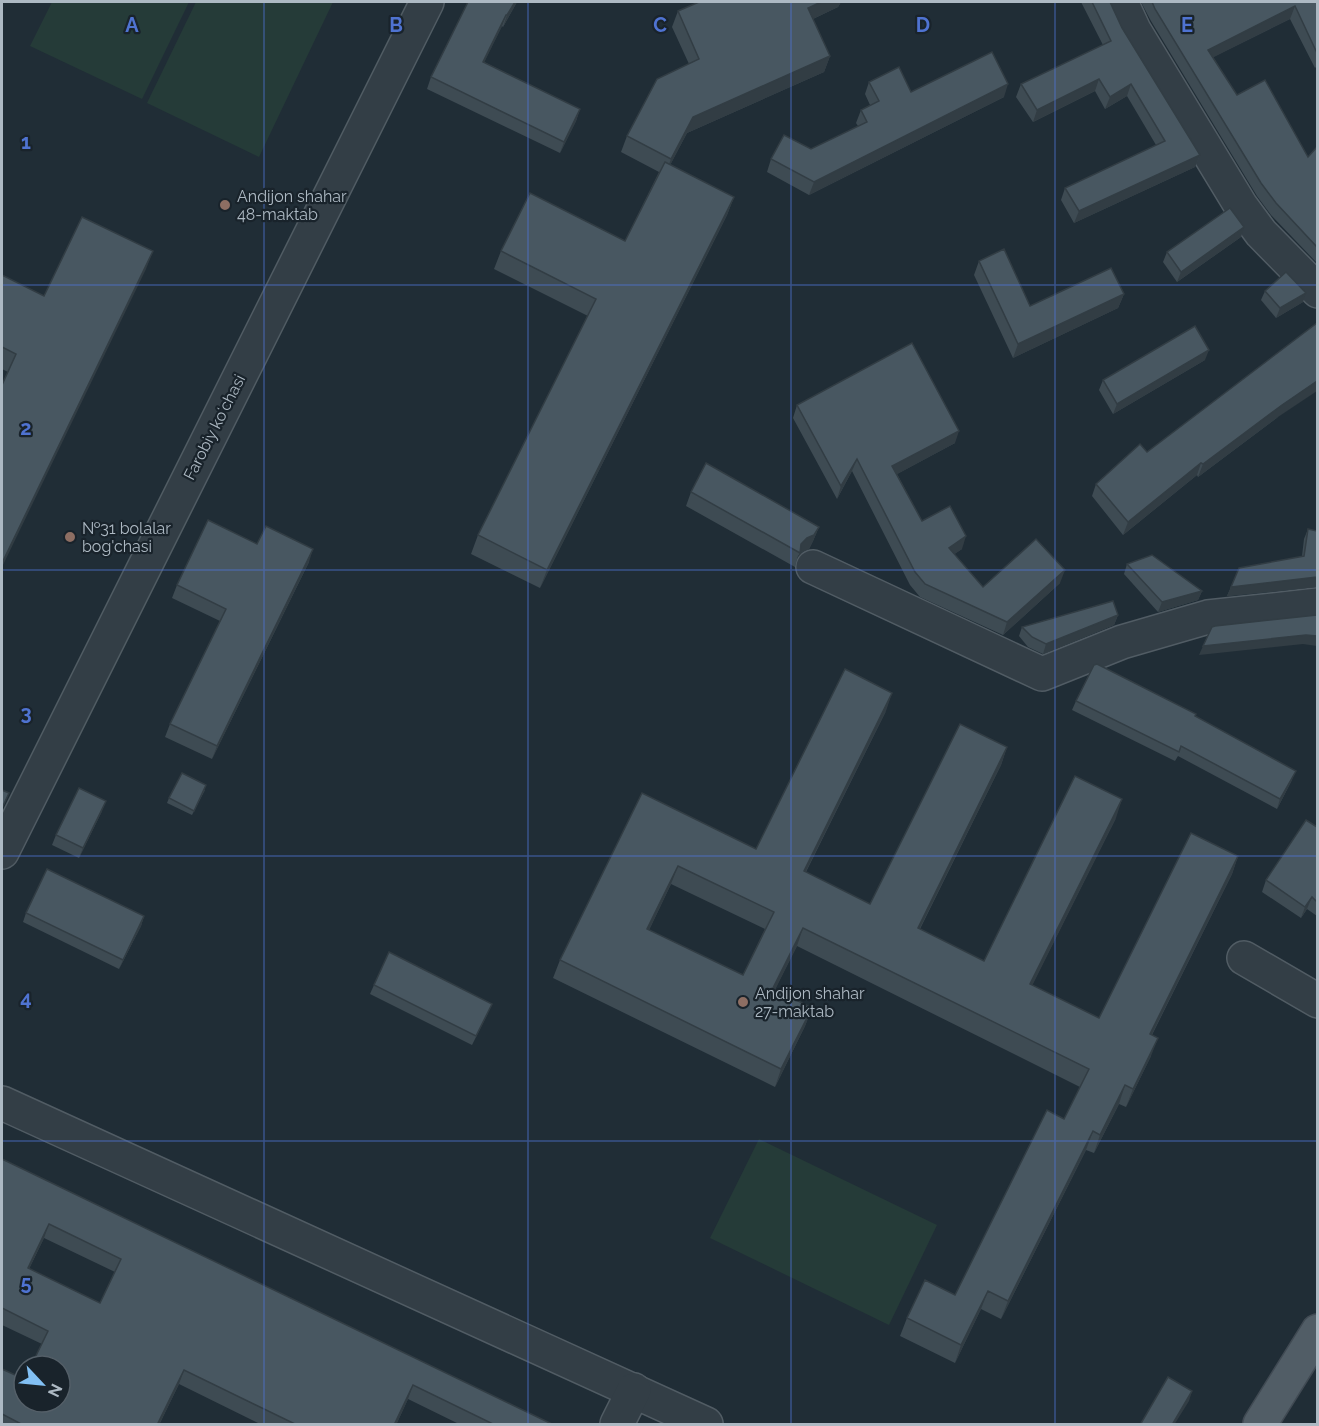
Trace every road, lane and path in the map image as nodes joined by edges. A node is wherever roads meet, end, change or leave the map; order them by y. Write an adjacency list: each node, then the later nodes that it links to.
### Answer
1 (427, 2): 6 (street, Farobiy koʻchasi)
2 (1121, 2): 3 (street)
3 (1317, 291)
4 (813, 567): 5 (street)
5 (1317, 605)
6 (2, 852)
7 (1244, 958): 8 (street)
8 (1317, 1002)
9 (2, 1103): 11 (street)
10 (1317, 1331): 14 (main road)
11 (634, 1390): 12 (street); 13 (street)
12 (617, 1425)
13 (706, 1425)
14 (1260, 1425)

